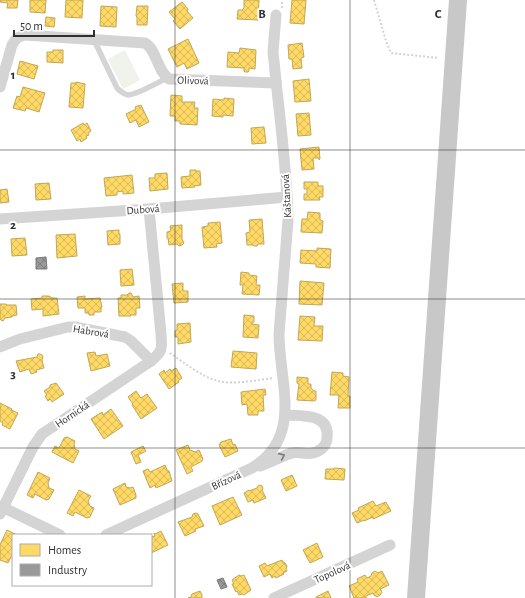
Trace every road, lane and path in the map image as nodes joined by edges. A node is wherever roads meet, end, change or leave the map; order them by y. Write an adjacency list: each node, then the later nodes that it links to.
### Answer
1 (374, 0): 5 (path)
2 (458, 0): 23 (main road)
3 (276, 15): 7 (street, Kaštanová)
4 (94, 40): 6 (street, Olivová); 6 (lane); 8 (street, Olivová)
5 (442, 59)
6 (167, 78): 7 (street, Olivová)
7 (276, 82): 9 (street, Kaštanová)
8 (0, 87)
9 (287, 197): 10 (street, Dubová); 15 (street, Kaštanová)
10 (149, 209): 11 (street, Dubová); 13 (street)
11 (0, 219)
12 (0, 347): 14 (street, Habrová)
13 (162, 348): 14 (street, Hornická); 15 (path)
14 (151, 360): 18 (street, Hornická)
15 (283, 377): 16 (street, Břízová)
16 (285, 415): 17 (street, Břízová); 17 (street, one-way to 16)
17 (246, 471): 20 (street, Břízová)
18 (1, 509): 19 (street)
19 (58, 534)
20 (108, 534)
21 (390, 545): 22 (street, Topolová)
22 (274, 598)
23 (416, 598)

